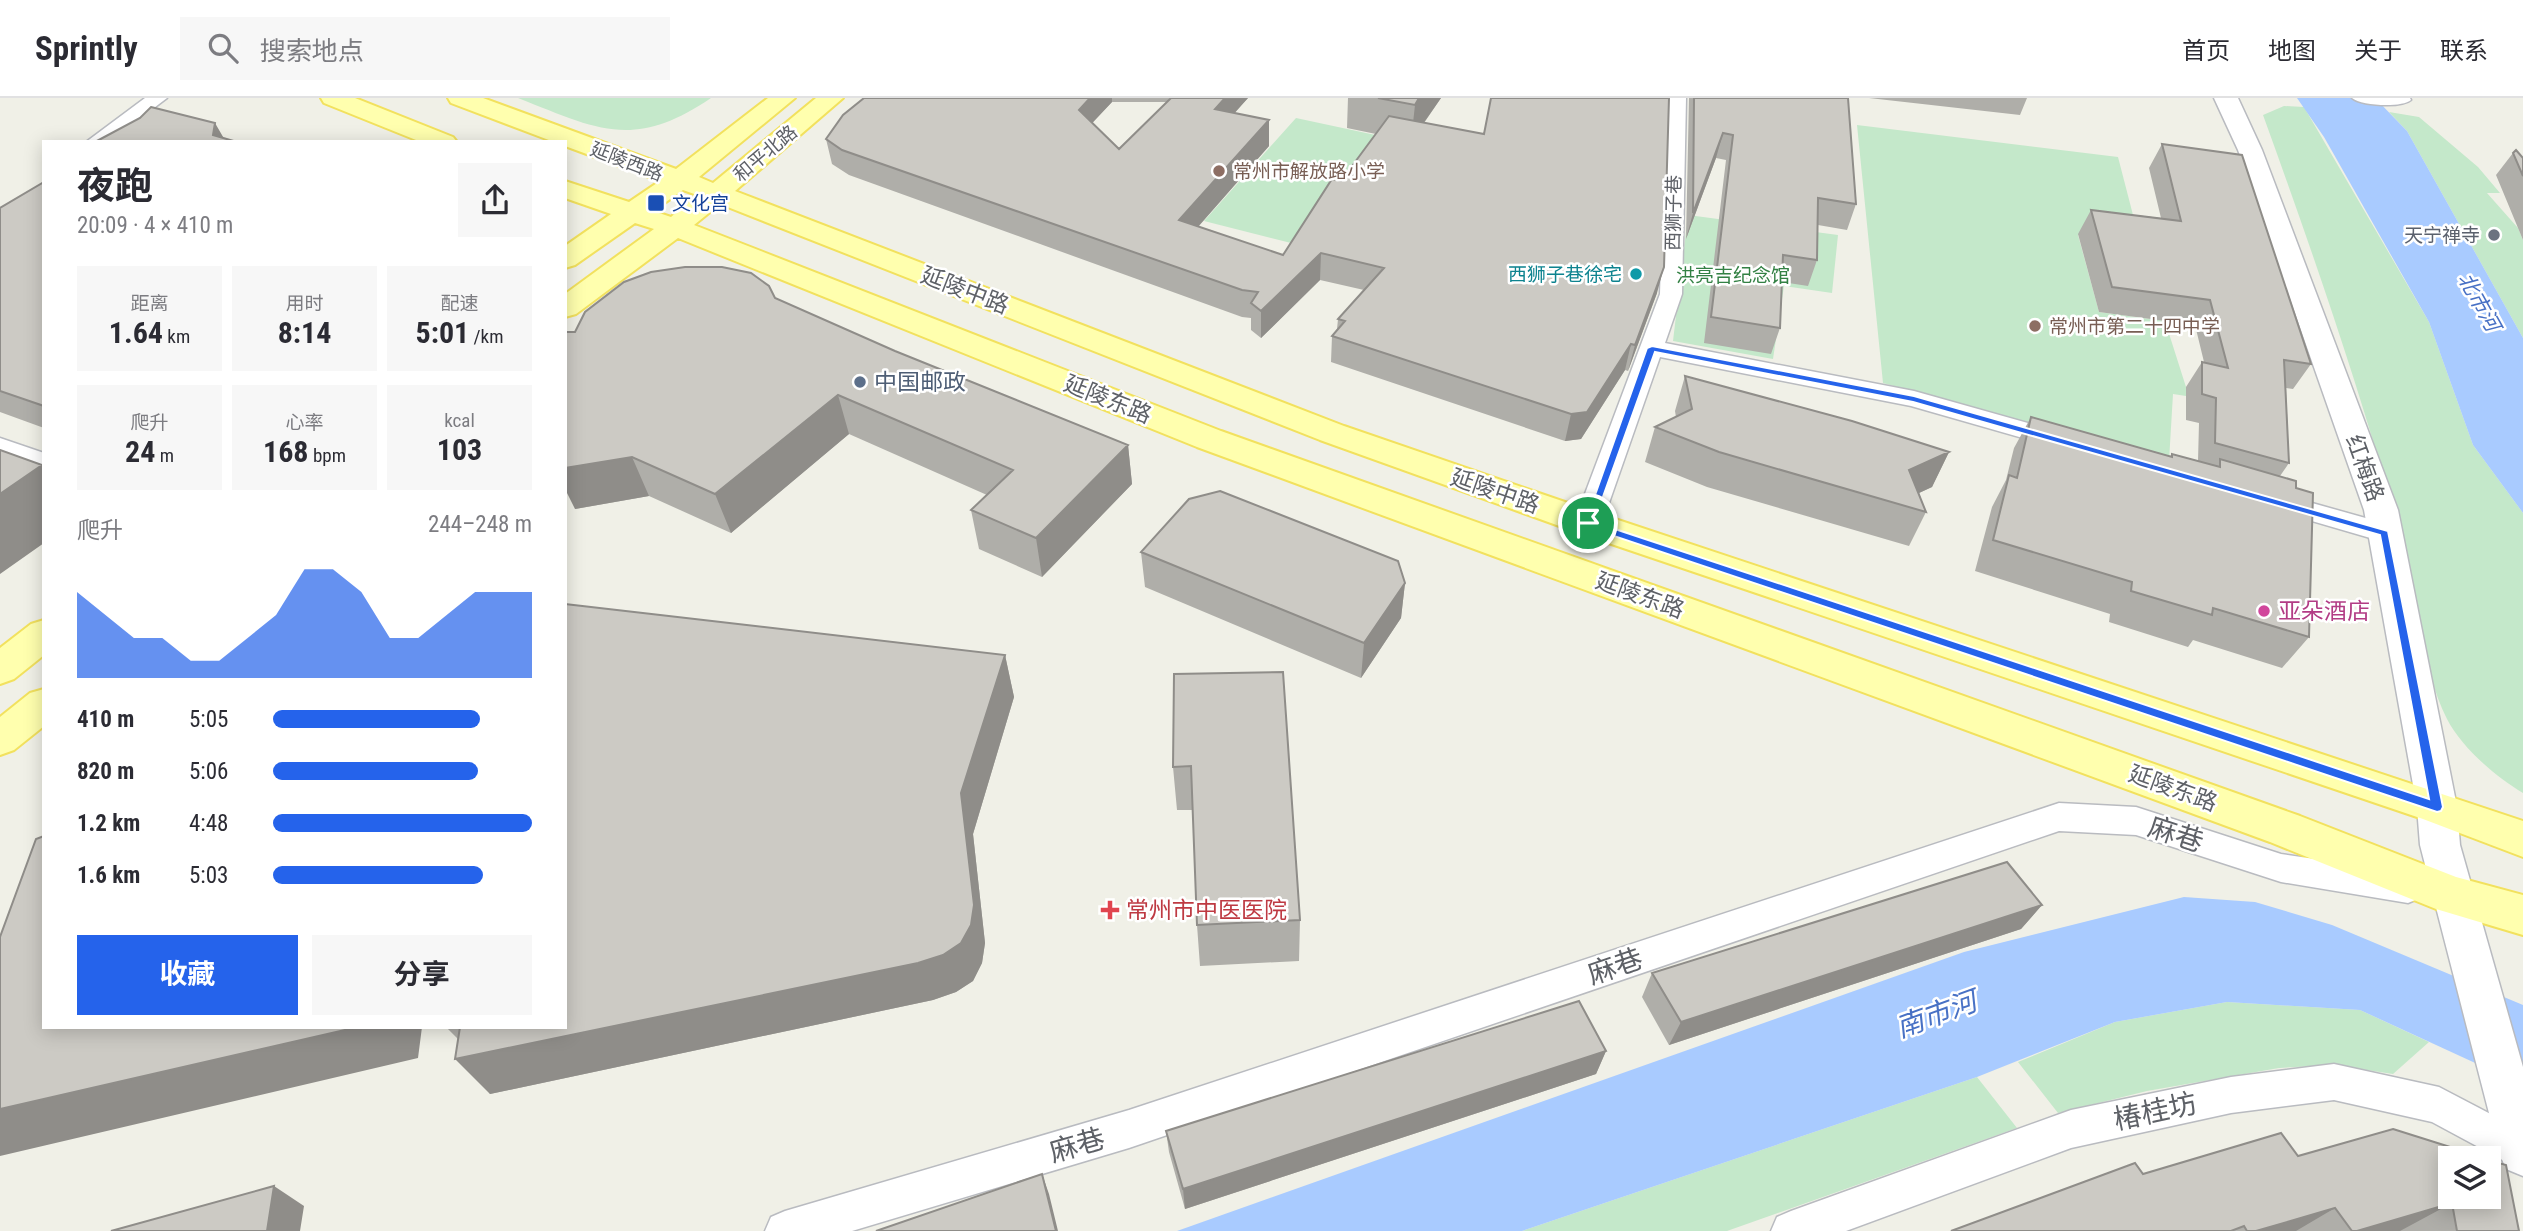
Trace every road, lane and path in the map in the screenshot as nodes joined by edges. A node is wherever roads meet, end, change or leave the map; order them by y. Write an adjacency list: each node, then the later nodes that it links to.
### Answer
1 (157, 98): 10 (street)
2 (333, 98): 11 (main road)
3 (460, 98): 12 (main road, 延陵西路)
4 (783, 98): 12 (main road, 和平北路)
5 (831, 98): 14 (main road, 和平北路)
6 (1676, 98): 19 (street, 西狮子巷)
7 (2226, 98): 25 (street, 红梅路)
8 (2359, 98): 9 (street)
9 (2404, 100)
10 (99, 140)
11 (439, 140)
12 (678, 181): 14 (main road, 延陵西路); 15 (main road, 和平北路)
13 (567, 190): 15 (main road, 延陵西路)
14 (716, 193): 16 (main road, 和平北路); 24 (main road, 延陵中路)
15 (635, 212): 16 (main road, 延陵西路); 17 (main road, 和平北路)
16 (674, 228): 18 (main road, 和平北路); 32 (main road, 延陵东路)
17 (567, 258)
18 (567, 307)
19 (1652, 348): 21 (street); 24 (street, 西狮子巷)
20 (0, 446): 22 (street)
21 (2078, 446)
22 (42, 461)
23 (2251, 495): 25 (street)
24 (1588, 523): 30 (main road, 延陵中路)
25 (2384, 533): 30 (street, 红梅路)
26 (42, 636): 27 (main road)
27 (0, 669)
28 (42, 706): 29 (main road)
29 (0, 739)
30 (2437, 807): 31 (main road, 延陵中路); 32 (street, 红梅路)
31 (2523, 839)
32 (2452, 895): 33 (main road); 34 (street, 红梅路); 35 (street, 麻巷)
33 (2523, 915)
34 (2523, 1152): 36 (street, 椿桂坊)
35 (785, 1231)
36 (1791, 1231)

